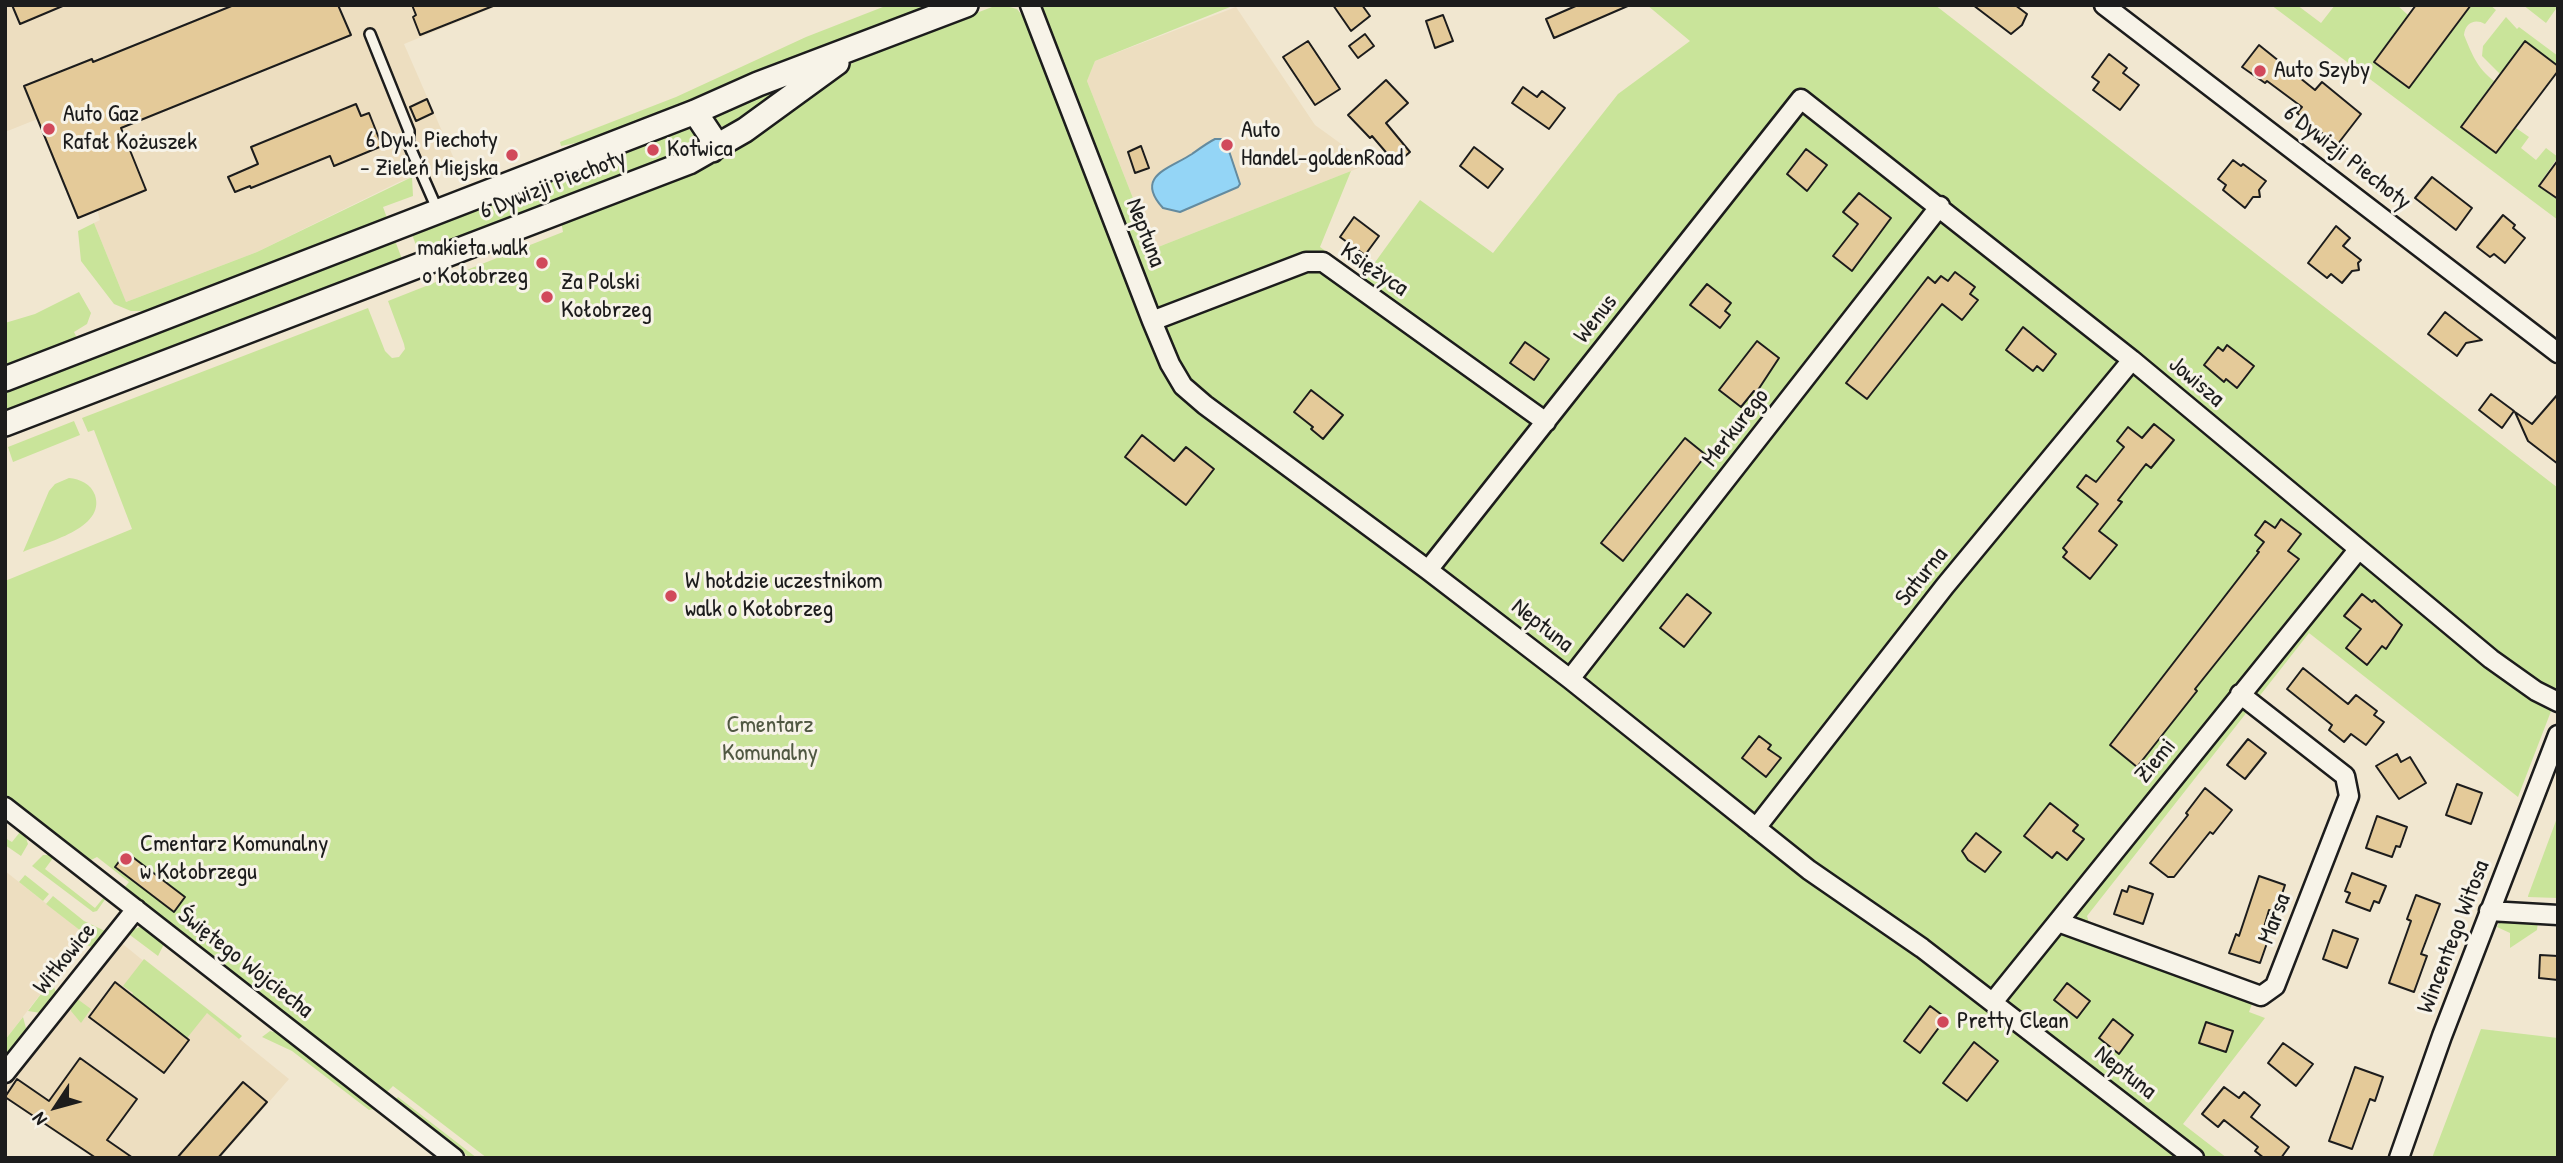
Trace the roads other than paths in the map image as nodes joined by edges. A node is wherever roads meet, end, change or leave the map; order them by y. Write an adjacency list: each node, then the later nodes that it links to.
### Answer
1 (966, 5): 5 (street, 6 Dywizji Piechoty)
2 (1030, 5): 11 (street, Neptuna)
3 (2104, 5): 12 (street, 6 Dywizji Piechoty)
4 (370, 34): 10 (lane)
5 (863, 46): 7 (street, 6 Dywizji Piechoty); 8 (street, 6 Dywizji Piechoty)
6 (1801, 99): 9 (street, Jowisza); 15 (street, Wenus)
7 (695, 112): 8 (street); 10 (street, 6 Dywizji Piechoty)
8 (712, 150): 16 (street, 6 Dywizji Piechoty)
9 (1940, 206): 13 (street, Jowisza); 19 (street, Merkurego)
10 (438, 211): 14 (street, 6 Dywizji Piechoty)
11 (1152, 321): 15 (street, Księżyca); 18 (street, Neptuna)
12 (2558, 353)
13 (2132, 360): 17 (street, Jowisza); 24 (street, Saturna)
14 (5, 379)
15 (1546, 422): 18 (street, Wenus)
16 (5, 424)
17 (2358, 550): 20 (street, Ziemi); 21 (street, Jowisza)
18 (1428, 570): 19 (street, Neptuna)
19 (1570, 679): 24 (street, Neptuna)
20 (2240, 694): 28 (street, Ziemi); 28 (street, Marsa)
21 (2558, 702)
22 (2558, 735): 26 (street, Wincentego Witosa)
23 (5, 807): 25 (street, Świętego Wojciecha)
24 (1756, 828): 29 (street, Neptuna)
25 (136, 909): 30 (street, Witkowice); 31 (street, Świętego Wojciecha)
26 (2489, 911): 27 (street); 33 (street, Wincentego Witosa)
27 (2558, 915)
28 (2058, 922): 29 (street, Ziemi)
29 (1993, 1002): 32 (street, Neptuna)
30 (5, 1073)
31 (454, 1158)
32 (2194, 1158)
33 (2399, 1158)

